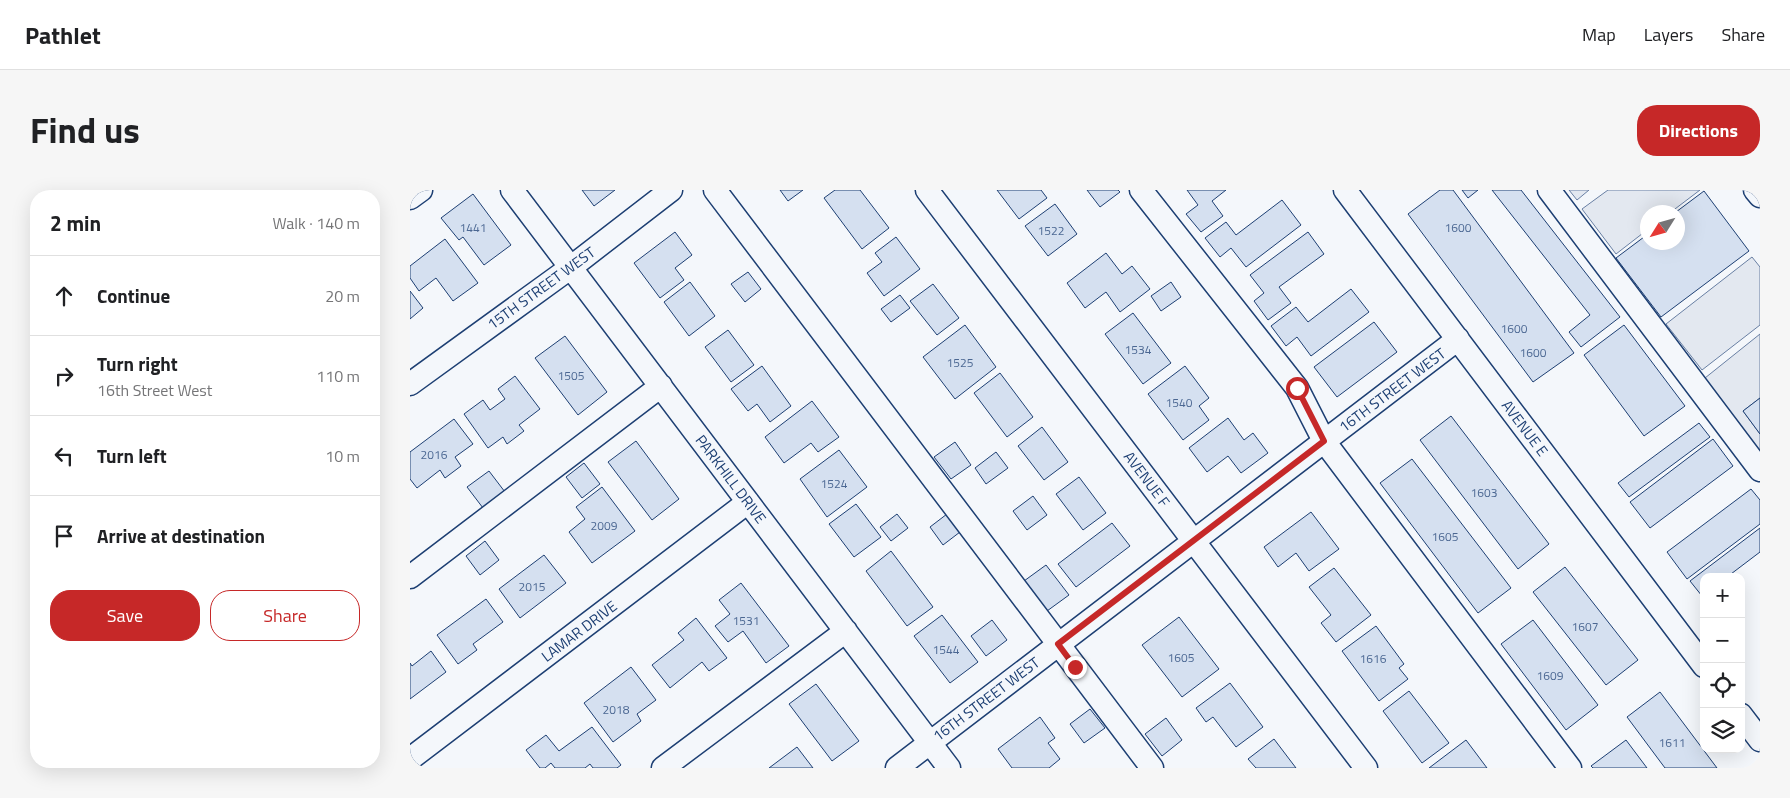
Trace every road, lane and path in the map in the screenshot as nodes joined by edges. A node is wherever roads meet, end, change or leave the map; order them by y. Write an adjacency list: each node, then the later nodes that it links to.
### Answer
1 (421, 190): 11 (street)
2 (512, 190): 12 (street, PARKHILL DRIVE)
3 (671, 190): 12 (street, 15TH STREET WEST)
4 (715, 190): 22 (street)
5 (927, 190): 19 (street, AVENUE F)
6 (1140, 190): 16 (street)
7 (1345, 190): 13 (street, AVENUE E)
8 (1549, 190): 17 (street)
9 (1755, 190): 10 (street)
10 (1760, 196)
11 (410, 198)
12 (570, 268): 14 (street, 15TH STREET WEST); 15 (street, PARKHILL DRIVE)
13 (1458, 339): 16 (street, 16TH STREET WEST); 23 (street, AVENUE E)
14 (410, 384)
15 (661, 386): 18 (street, PARKHILL DRIVE); 20 (street)
16 (1324, 441): 19 (street, 16TH STREET WEST); 33 (street)
17 (1760, 470)
18 (748, 502): 21 (street, PARKHILL DRIVE); 27 (street, LAMAR DRIVE)
19 (1194, 540): 22 (street, 16TH STREET WEST); 32 (street, AVENUE F)
20 (410, 577)
21 (846, 631): 26 (street, PARKHILL DRIVE); 28 (street)
22 (1058, 644): 26 (street, 16TH STREET WEST); 31 (street)
23 (1702, 663)
24 (1745, 720): 25 (street)
25 (1760, 740)
26 (930, 742): 29 (street, 16TH STREET WEST); 30 (street, PARKHILL DRIVE)
27 (410, 759)
28 (663, 768)
29 (896, 768)
30 (949, 768)
31 (1152, 768)
32 (1366, 768)
33 (1570, 768)

